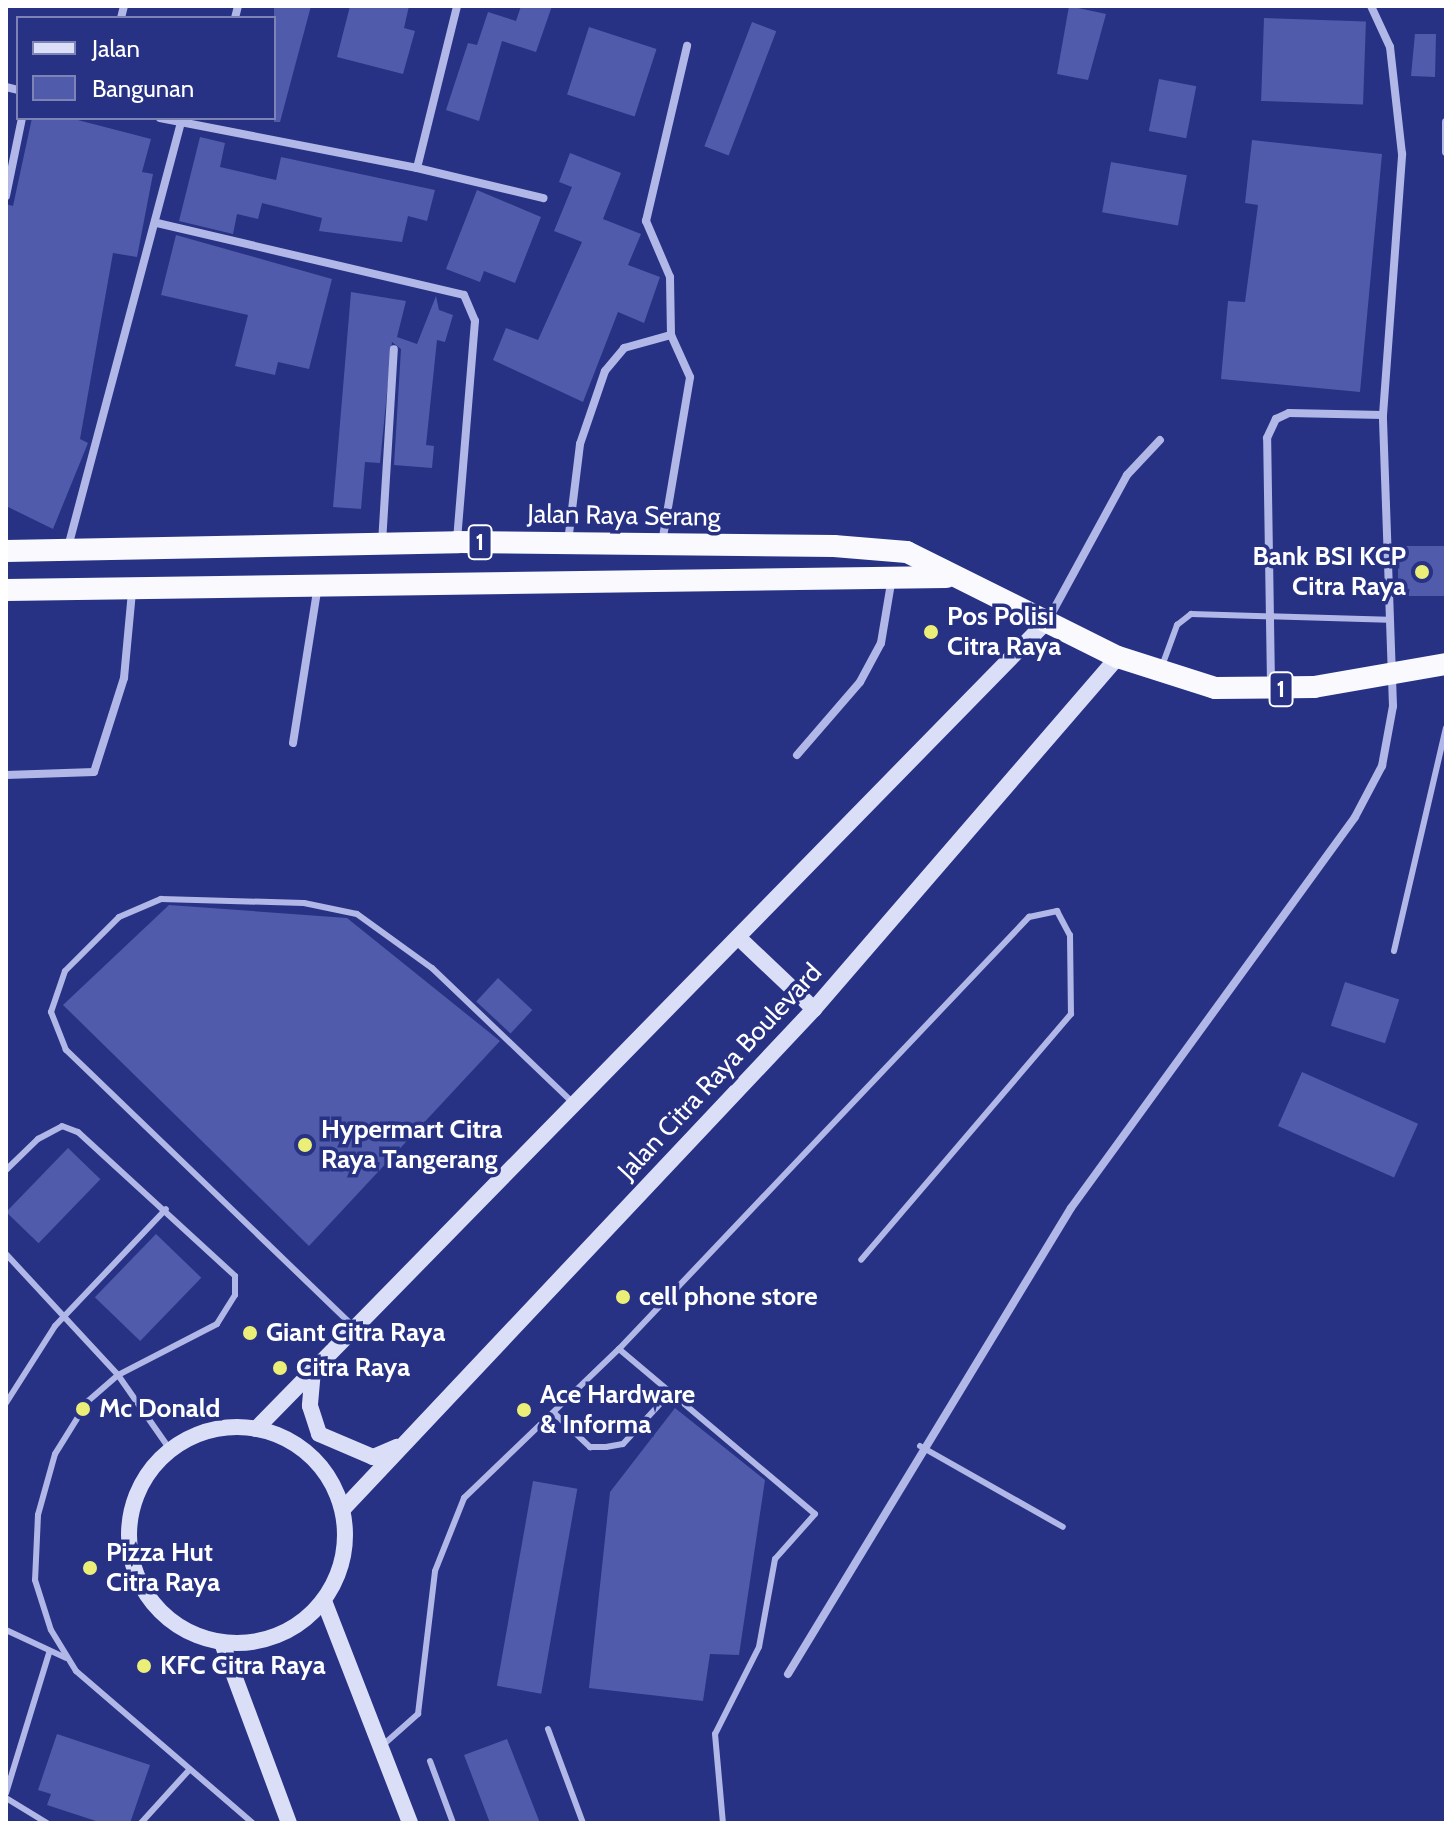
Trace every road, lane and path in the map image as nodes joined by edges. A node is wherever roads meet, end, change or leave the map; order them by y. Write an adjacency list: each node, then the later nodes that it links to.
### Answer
1 (457, 6): 10 (street)
2 (1371, 6): 16 (street)
3 (687, 46): 14 (street)
4 (22, 120): 11 (street)
5 (168, 120): 7 (street)
6 (1446, 122): 9 (street)
7 (181, 123): 8 (street); 13 (street)
8 (209, 123): 10 (street)
9 (1446, 152)
10 (417, 168): 12 (street)
11 (6, 196)
12 (543, 198)
13 (157, 223): 18 (street); 22 (street)
14 (671, 335): 19 (street); 21 (street)
15 (394, 349): 20 (street)
16 (1383, 415): 29 (street); 31 (street)
17 (1160, 440): 30 (street)
18 (457, 542): 19 (highway, Jalan Raya Serang / 1); 20 (highway, Jalan Raya Serang / 1)
19 (568, 543): 21 (highway, Jalan Raya Serang / 1)
20 (382, 544): 22 (highway, Jalan Raya Serang / 1)
21 (662, 544): 24 (highway, Jalan Raya Serang / 1)
22 (68, 548): 23 (highway, Jalan Raya Serang / 1)
23 (6, 551)
24 (946, 577): 25 (highway, Jalan Raya Serang / 1); 30 (highway, Jalan Raya Serang / 1)
25 (891, 583): 27 (highway, Jalan Raya Serang / 1); 39 (street)
26 (133, 586): 27 (highway, Jalan Raya Serang / 1); 28 (highway, Jalan Raya Serang / 1); 40 (street)
27 (318, 586): 38 (street)
28 (6, 590)
29 (1272, 614): 31 (lane); 34 (lane); 36 (street)
30 (1048, 620): 32 (highway, Jalan Raya Serang / 1); 41 (main road)
31 (1388, 620): 35 (street)
32 (1118, 657): 34 (highway, Jalan Raya Serang / 1); 43 (main road, Jalan Citra Raya Boulevard)
33 (1446, 664): 35 (highway, Jalan Raya Serang / 1)
34 (1160, 673): 36 (highway, Jalan Raya Serang / 1)
35 (1392, 677): 36 (highway, Jalan Raya Serang / 1); 59 (street)
36 (1270, 689)
37 (1446, 728): 42 (lane)
38 (293, 743)
39 (797, 755)
40 (6, 775)
41 (738, 937): 43 (main road); 44 (main road)
42 (1394, 951)
43 (814, 1009): 58 (main road, Jalan Citra Raya Boulevard)
44 (570, 1100): 50 (main road); 50 (lane)
45 (6, 1170): 46 (lane)
46 (166, 1209): 49 (lane); 53 (lane)
47 (6, 1254): 49 (lane)
48 (861, 1260): 51 (lane)
49 (63, 1317): 53 (lane); 55 (lane)
50 (354, 1327): 52 (main road)
51 (619, 1349): 54 (lane); 56 (lane)
52 (313, 1370): 57 (main road); 58 (main road)
53 (118, 1375): 60 (lane); 67 (lane)
54 (668, 1395): 56 (lane); 81 (lane)
55 (6, 1403)
56 (554, 1413): 70 (lane)
57 (256, 1429): 60 (main road); 61 (main road)
58 (403, 1445): 61 (main road, Jalan Citra Raya Boulevard)
59 (920, 1446): 62 (lane); 68 (street)
60 (171, 1451): 65 (main road)
61 (343, 1509): 63 (main road)
62 (1063, 1527)
63 (324, 1601): 65 (main road); 70 (main road)
64 (6, 1630): 66 (lane)
65 (222, 1643): 77 (main road)
66 (49, 1653): 67 (lane); 73 (lane)
67 (66, 1658): 72 (lane)
68 (788, 1674)
69 (548, 1729): 80 (lane)
70 (380, 1747): 78 (main road)
71 (430, 1761): 79 (lane)
72 (189, 1770): 75 (lane); 76 (lane)
73 (6, 1795): 74 (lane)
74 (47, 1823)
75 (141, 1823)
76 (253, 1823)
77 (289, 1823)
78 (410, 1823)
79 (453, 1823)
80 (583, 1823)
81 (723, 1823)

